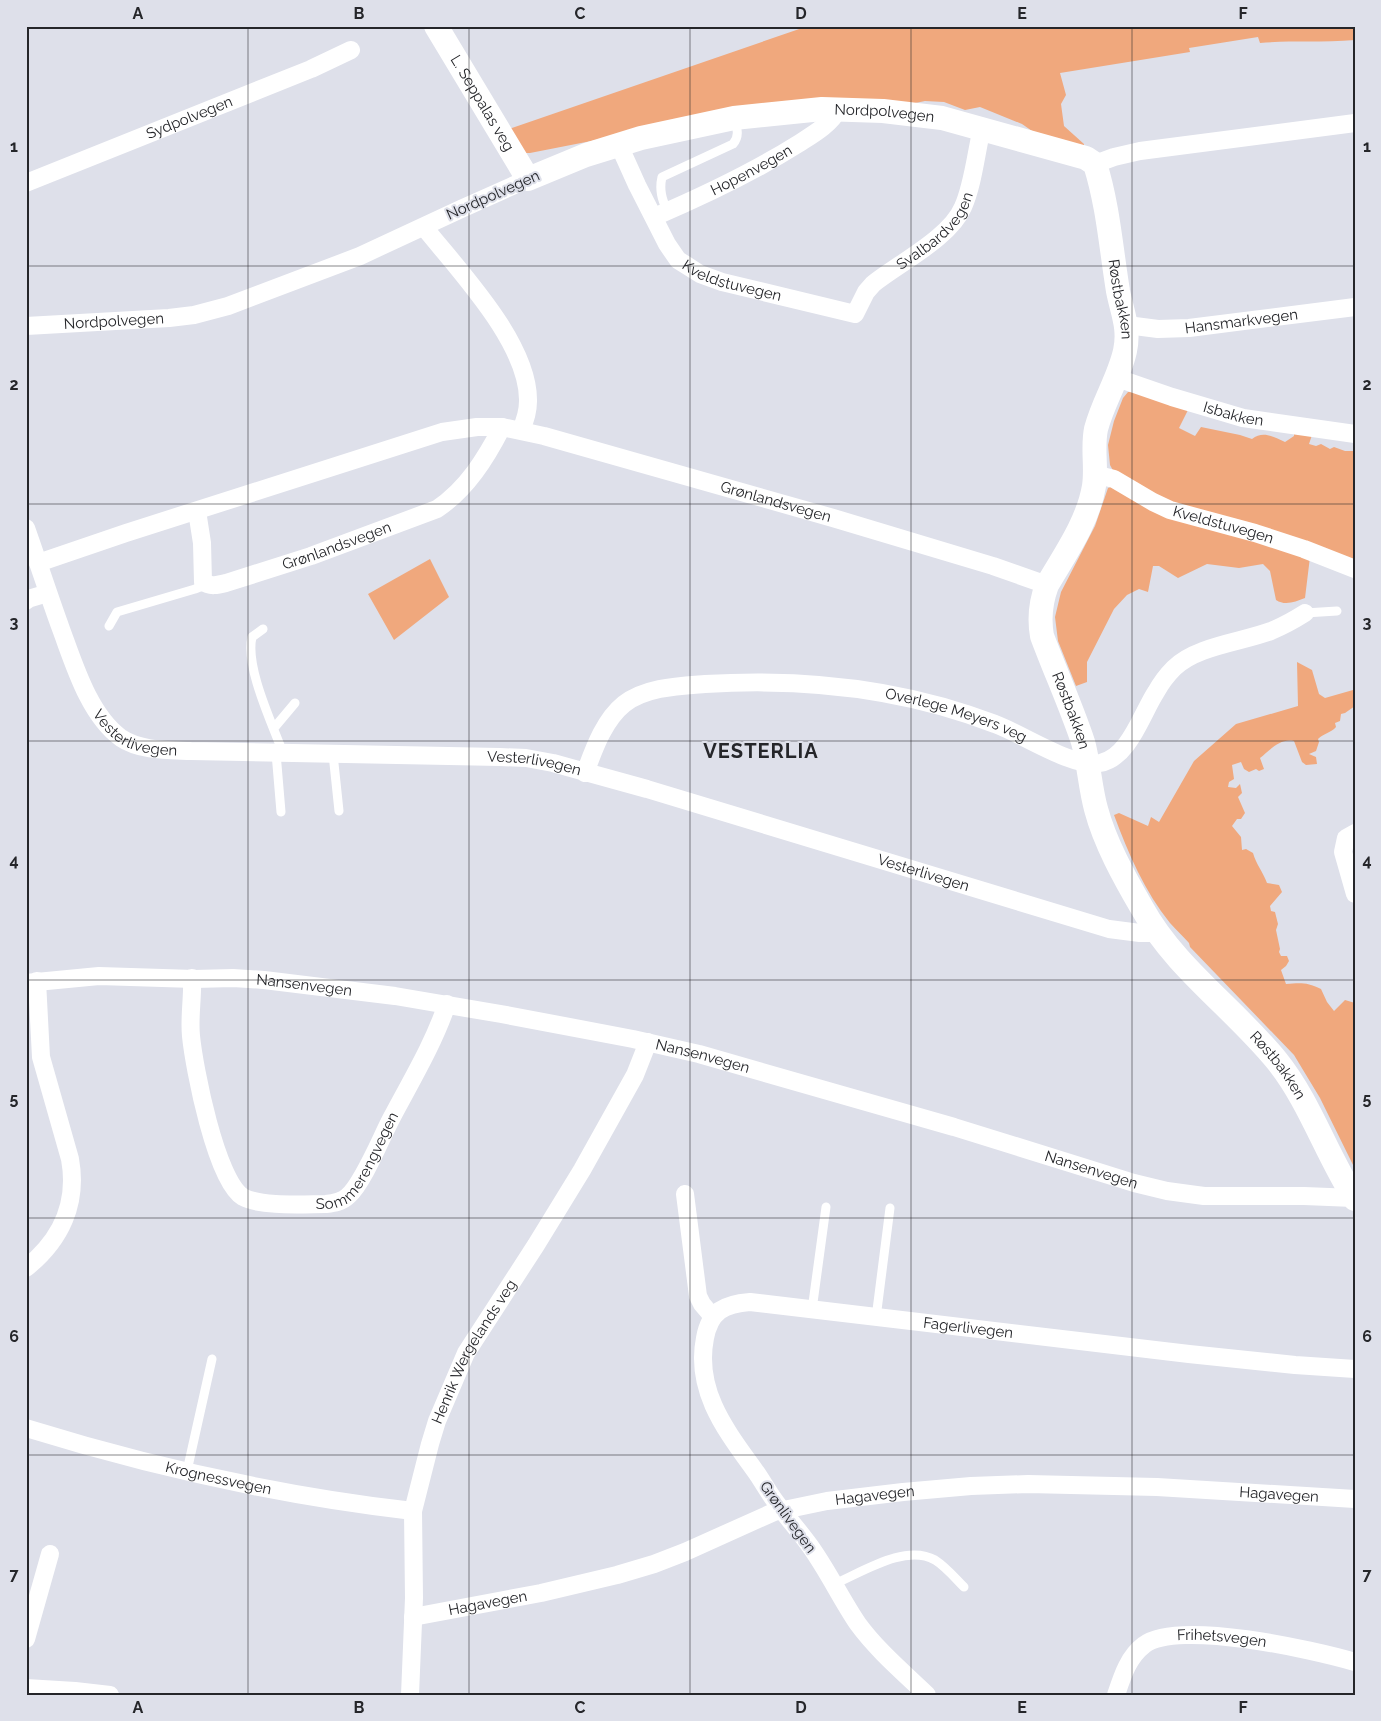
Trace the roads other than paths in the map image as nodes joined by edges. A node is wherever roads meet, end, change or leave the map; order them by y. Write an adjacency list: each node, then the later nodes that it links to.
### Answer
1 (436, 26): 9 (street, L. Seppalas veg)
2 (351, 50): 10 (street, Sydpolvegen)
3 (838, 110): 4 (street, Nordpolvegen); 6 (street, Nordpolvegen); 11 (street, Hopenvegen)
4 (734, 118): 7 (street, Nordpolvegen); 11 (lane)
5 (1355, 122): 8 (street)
6 (982, 128): 8 (street, Nordpolvegen); 14 (street, Svalbardvegen)
7 (619, 145): 9 (street, Nordpolvegen); 11 (street, Kveldstuvegen)
8 (1095, 164): 15 (street, Røstbakken)
9 (528, 179): 12 (street, Nordpolvegen)
10 (26, 183)
11 (660, 214): 14 (street, Kveldstuvegen)
12 (424, 227): 16 (street, Nordpolvegen); 19 (street)
13 (1355, 307): 15 (street, Hansmarkvegen)
14 (855, 314)
15 (1127, 325): 17 (street, Røstbakken)
16 (26, 326)
17 (1117, 378): 20 (street, Isbakken); 21 (street, Røstbakken)
18 (502, 427): 19 (street, Grønlandsvegen); 22 (street, Grønlandsvegen); 26 (street, Grønlandsvegen)
19 (521, 430): 27 (street, Grønlandsvegen)
20 (1355, 434)
21 (1094, 474): 25 (street, Kveldstuvegen); 27 (street, Røstbakken)
22 (197, 511): 24 (street, Grønlandsvegen); 26 (street)
23 (26, 528): 24 (street, Vesterlivegen)
24 (38, 563): 28 (street, Vesterlivegen)
25 (1355, 569)
26 (203, 582): 32 (lane)
27 (1047, 585): 38 (street, Røstbakken)
28 (48, 593): 29 (street); 36 (street, Vesterlivegen)
29 (26, 601)
30 (1337, 611): 31 (lane)
31 (1305, 613): 38 (street, Overlege Meyers veg)
32 (109, 626)
33 (264, 629): 35 (lane)
34 (295, 703): 35 (lane)
35 (274, 728): 36 (lane)
36 (279, 753): 37 (street, Vesterlivegen); 41 (lane)
37 (333, 754): 39 (street, Vesterlivegen); 40 (lane)
38 (1088, 763): 39 (street, Overlege Meyers veg); 44 (street, Røstbakken)
39 (585, 773): 44 (street, Vesterlivegen)
40 (340, 811)
41 (281, 812)
42 (1355, 832): 43 (street)
43 (1355, 894)
44 (1157, 933): 50 (street, Røstbakken)
45 (192, 978): 46 (street, Nansenvegen); 47 (street, Nansenvegen); 47 (street, Sommerengvegen)
46 (32, 982): 53 (street, Nansenvegen)
47 (447, 1004): 48 (street, Nansenvegen)
48 (648, 1042): 50 (street, Nansenvegen); 63 (street, Henrik Wergelands veg)
49 (685, 1194): 55 (street)
50 (1355, 1199)
51 (826, 1207): 54 (lane)
52 (890, 1208): 56 (lane)
53 (26, 1268)
54 (812, 1310): 55 (street, Fagerlivegen); 56 (street, Fagerlivegen)
55 (713, 1317): 62 (street, Grønlivegen)
56 (876, 1318): 58 (street, Fagerlivegen)
57 (212, 1359): 60 (lane)
58 (1355, 1369)
59 (26, 1428): 60 (street, Krognessvegen)
60 (187, 1471): 63 (street, Krognessvegen)
61 (1355, 1499): 62 (street, Hagavegen)
62 (782, 1510): 65 (street, Grønlivegen); 67 (street, Hagavegen)
63 (413, 1511): 67 (street, Henrik Wergelands veg)
64 (50, 1554): 68 (street)
65 (834, 1584): 66 (lane); 73 (street, Grønlivegen)
66 (964, 1587)
67 (414, 1617): 72 (street, Henrik Wergelands veg)
68 (26, 1639)
69 (1355, 1662): 74 (street, Frihetsvegen)
70 (26, 1688): 71 (street)
71 (110, 1695)
72 (410, 1695)
73 (927, 1695)
74 (1116, 1695)

